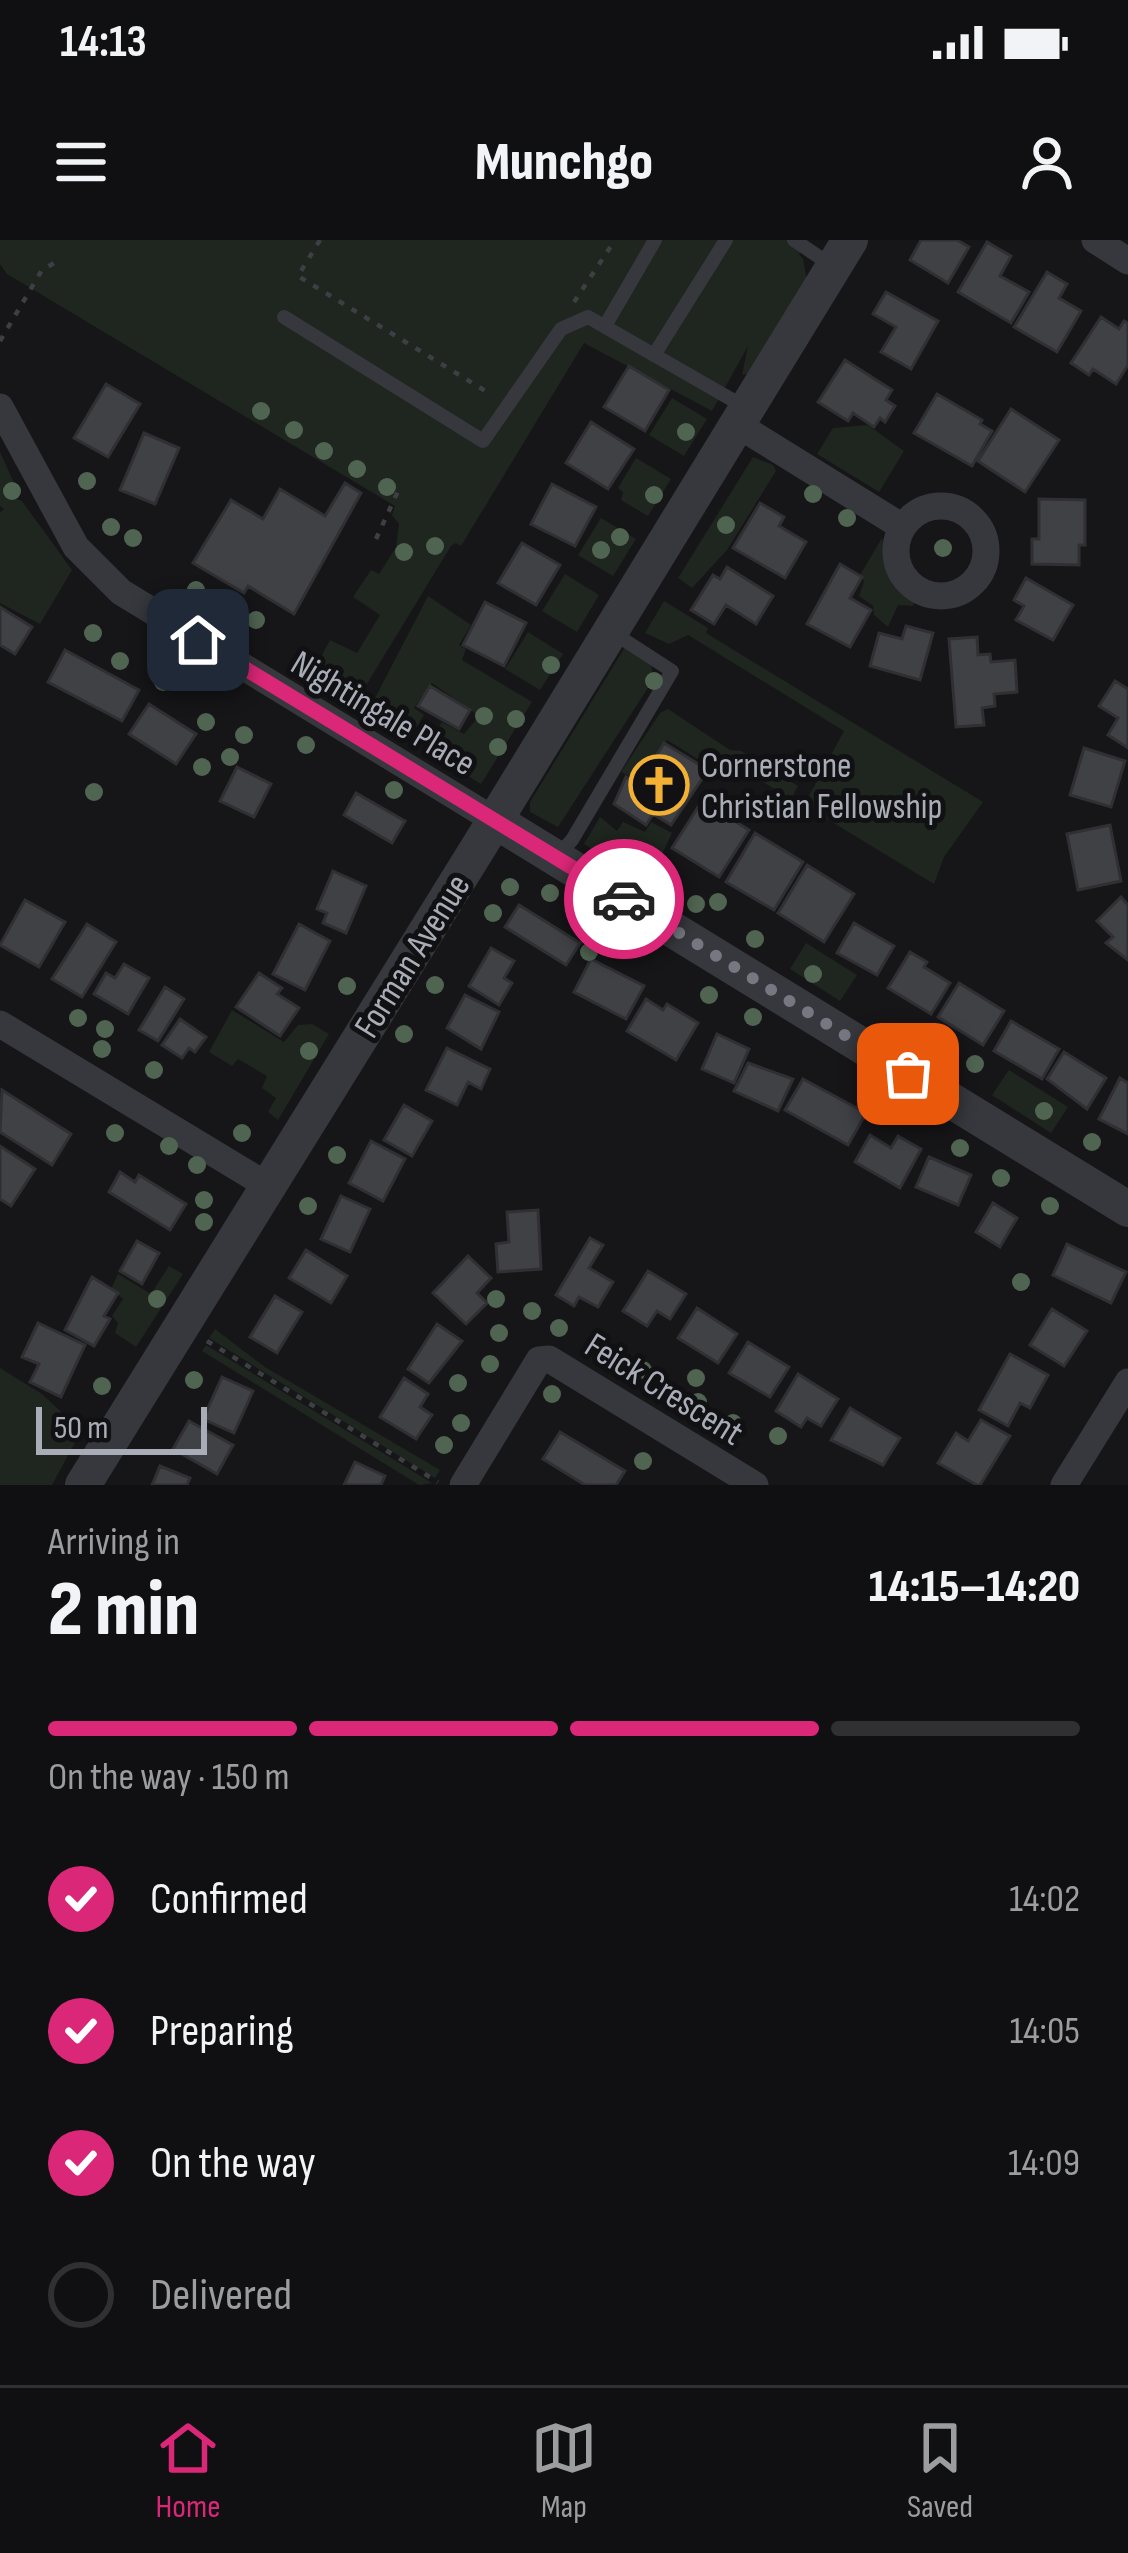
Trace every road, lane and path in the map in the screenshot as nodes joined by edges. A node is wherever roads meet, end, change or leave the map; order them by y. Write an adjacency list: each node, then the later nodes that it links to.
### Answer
1 (320, 240): 15 (path)
2 (615, 240): 10 (path)
3 (655, 240): 12 (lane)
4 (726, 240): 14 (lane)
5 (794, 240): 7 (lane)
6 (1095, 240): 8 (street)
7 (842, 254): 17 (street, Forman Avenue)
8 (1128, 261)
9 (56, 262): 13 (path)
10 (565, 307)
11 (284, 317): 12 (lane)
12 (605, 326): 14 (lane)
13 (0, 341)
14 (655, 355): 17 (lane)
15 (496, 398)
16 (0, 407): 22 (street, Nightingale Place)
17 (743, 417): 19 (street); 21 (street, Forman Avenue)
18 (399, 489): 20 (path)
19 (901, 526)
20 (376, 539)
21 (610, 631): 22 (street, Forman Avenue); 23 (lane)
22 (494, 820): 23 (street); 25 (street, Forman Avenue)
23 (556, 858): 26 (street)
24 (0, 1024): 25 (street)
25 (268, 1186): 27 (street, Forman Avenue)
26 (1128, 1209)
27 (182, 1326): 29 (street, Forman Avenue); 30 (path)
28 (1128, 1382): 33 (street)
29 (83, 1485)
30 (442, 1485)
31 (463, 1485): 32 (street, Feick Crescent)
32 (755, 1485)
33 (1064, 1485)

